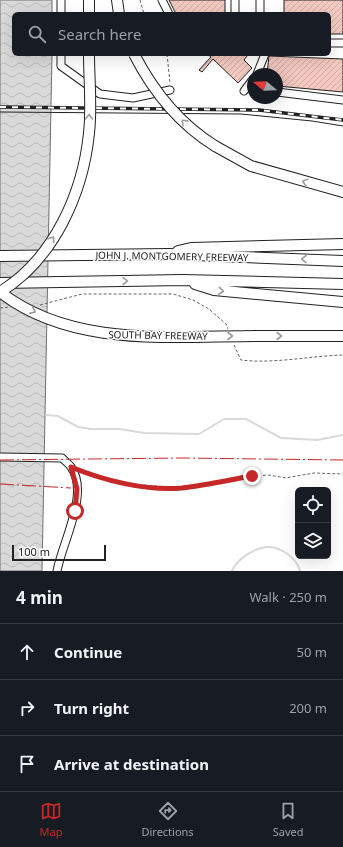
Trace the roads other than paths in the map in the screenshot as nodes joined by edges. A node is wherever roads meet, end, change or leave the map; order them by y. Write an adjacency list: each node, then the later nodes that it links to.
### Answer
1 (61, 0): 7 (street)
2 (89, 0): 8 (highway)
3 (117, 0): 9 (highway)
4 (162, 0): 10 (street)
5 (236, 0): 11 (street)
6 (260, 0): 12 (street)
7 (61, 12)
8 (89, 12)
9 (119, 12)
10 (168, 12)
11 (235, 12)
12 (260, 12)
13 (331, 43): 14 (street)
14 (343, 43)
15 (61, 56): 21 (street)
16 (89, 56): 33 (highway, one-way to 16, bridge)
17 (135, 56): 25 (highway, one-way to 17, bridge)
18 (264, 56): 19 (street)
19 (259, 68)
20 (247, 87): 22 (street)
21 (170, 90)
22 (244, 91)
23 (283, 93): 24 (street)
24 (343, 100)
25 (343, 190)
26 (343, 244): 27 (highway)
27 (169, 254): 28 (highway, JOHN J. MONTGOMERY FREEWAY); 29 (highway, JOHN J. MONTGOMERY FREEWAY, one-way to 27)
28 (0, 256)
29 (343, 261)
30 (183, 280): 31 (highway, one-way to 30, bridge); 32 (highway); 34 (highway, one-way to 34)
31 (0, 283)
32 (343, 284)
33 (0, 292): 35 (highway, SOUTH BAY FREEWAY, one-way to 35, bridge)
34 (343, 302)
35 (301, 336): 36 (highway); 37 (highway)
36 (343, 336)
37 (343, 341)
38 (0, 457): 39 (street)
39 (57, 571)

